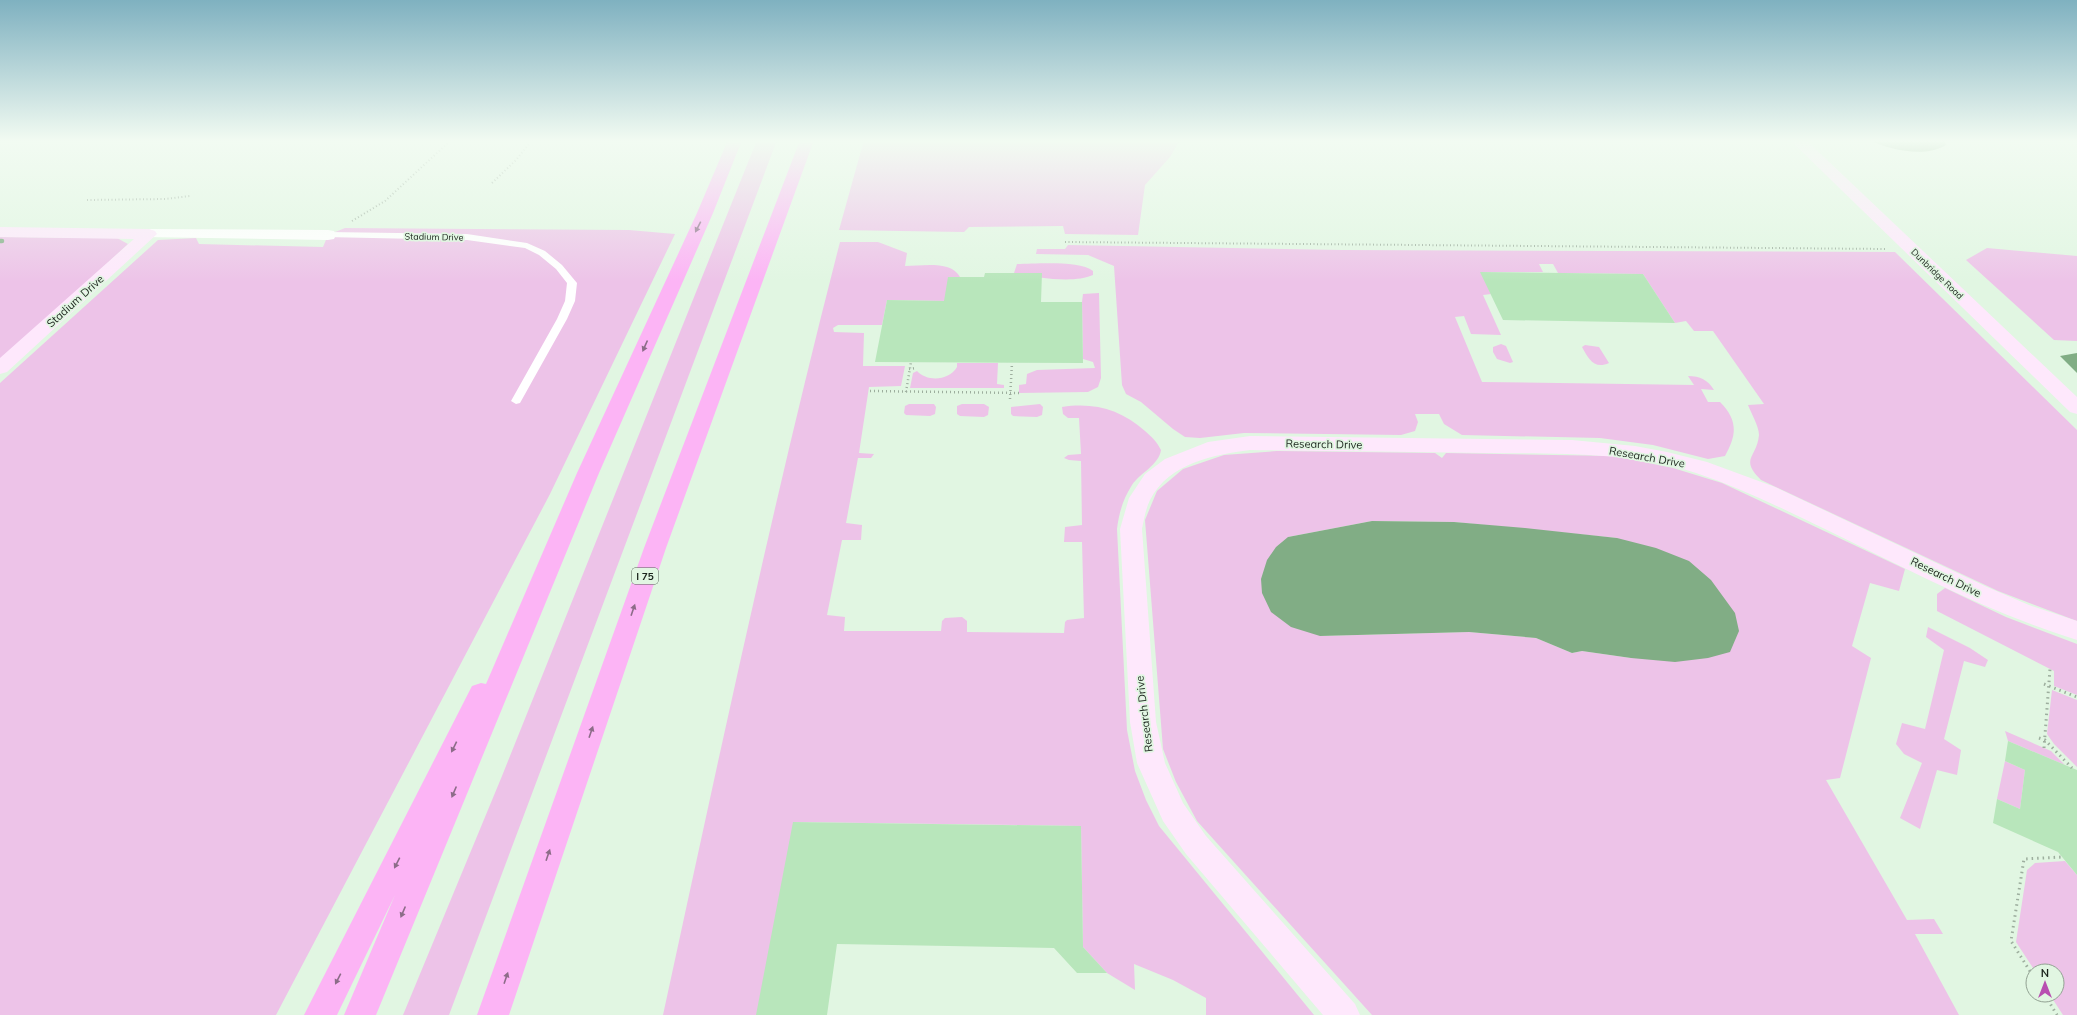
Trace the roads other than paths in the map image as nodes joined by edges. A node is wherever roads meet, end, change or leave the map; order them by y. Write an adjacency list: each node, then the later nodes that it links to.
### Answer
1 (716, 187): 10 (highway, one-way to 10)
2 (789, 187): 14 (highway, I 75, one-way to 2)
3 (1847, 187): 9 (street, Dunbridge Road)
4 (0, 232): 5 (street, Stadium Drive)
5 (149, 234): 6 (street, Stadium Drive); 7 (street, Stadium Drive)
6 (328, 235): 8 (lane, Stadium Drive)
7 (0, 368)
8 (516, 400)
9 (2077, 408)
10 (588, 473): 12 (highway, one-way to 12); 13 (highway, one-way to 13)
11 (2077, 631): 15 (street, Research Drive)
12 (320, 1015)
13 (360, 1015)
14 (493, 1015)
15 (1344, 1015)

